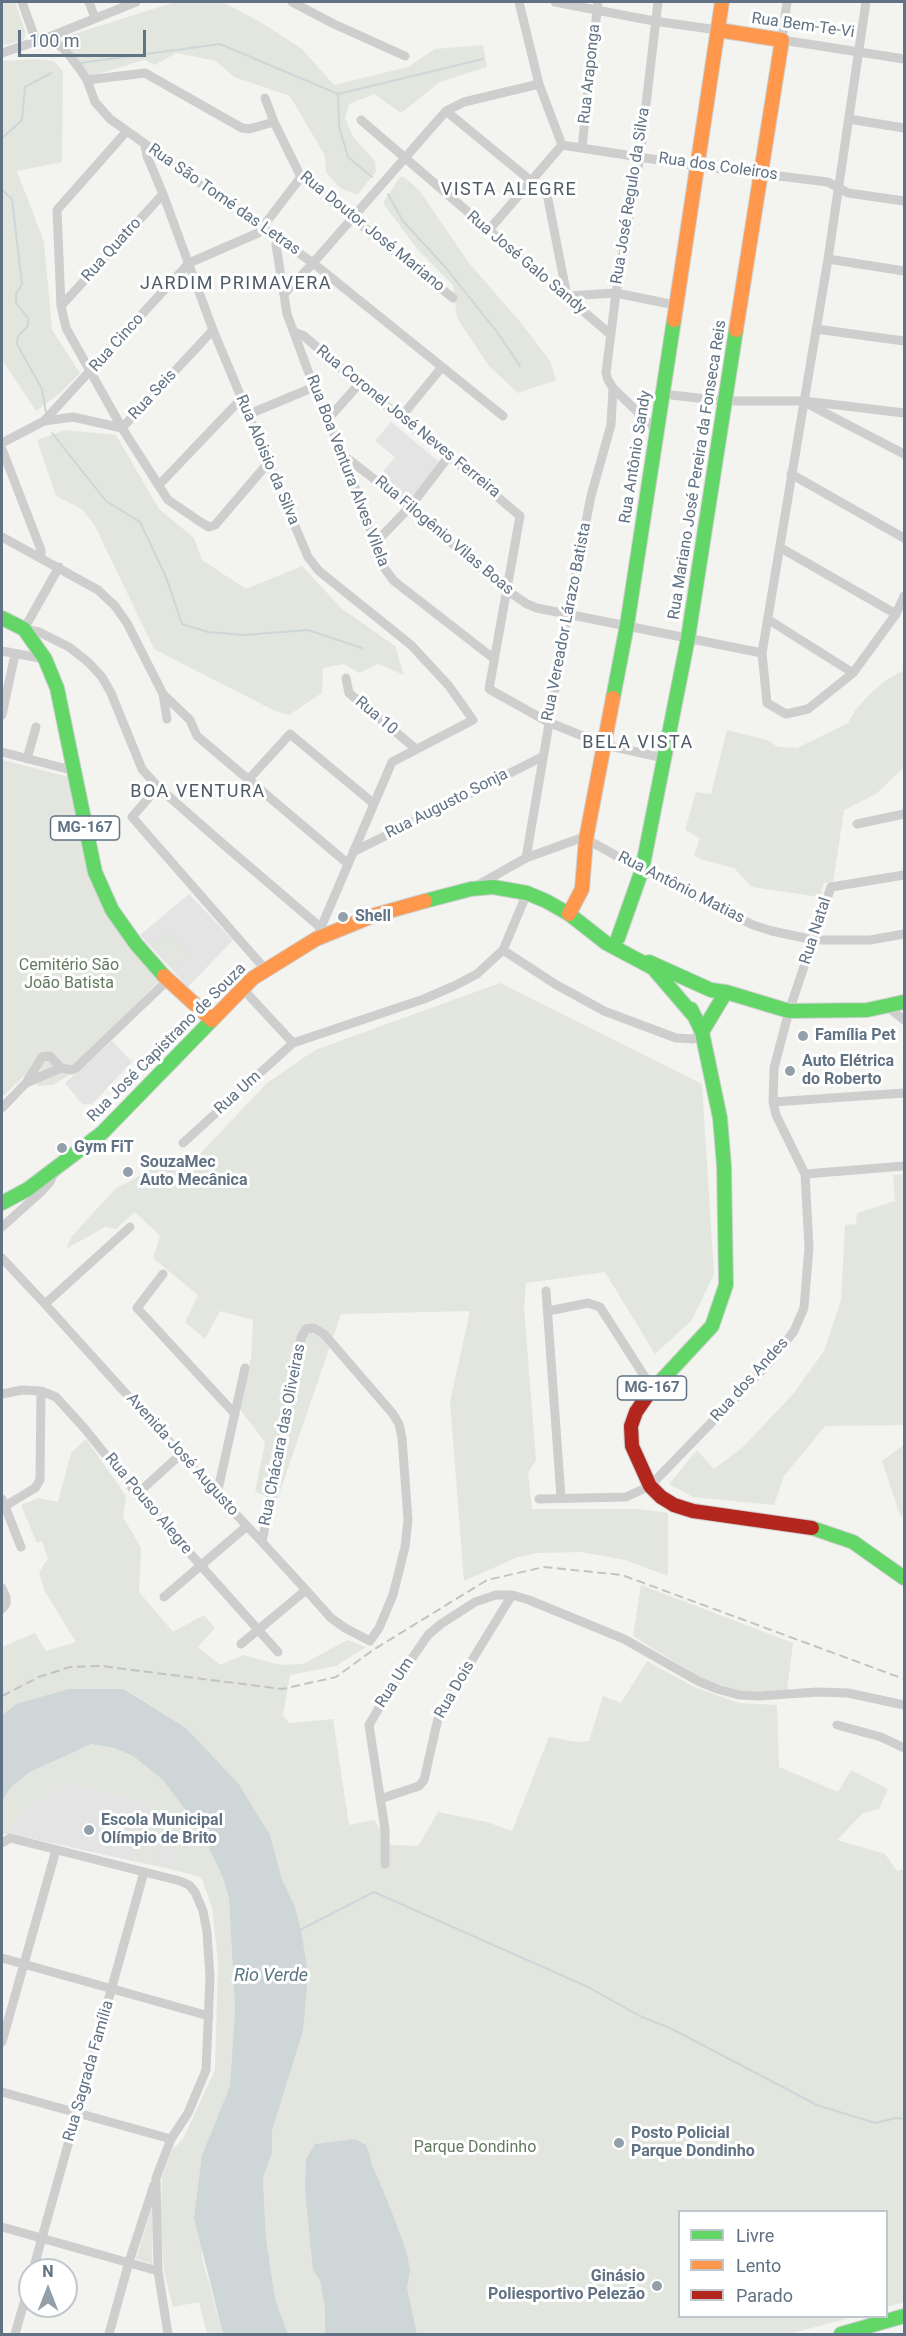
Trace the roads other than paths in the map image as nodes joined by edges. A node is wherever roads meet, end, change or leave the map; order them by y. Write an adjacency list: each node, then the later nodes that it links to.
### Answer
1 (22, 2): 17 (street)
2 (89, 2): 12 (street)
3 (136, 2): 12 (street)
4 (292, 2): 20 (street)
5 (519, 2): 23 (street)
6 (555, 2): 11 (street, Rua Bem-Te-Vi)
7 (658, 2): 13 (street, Rua José Regulo da Silva)
8 (722, 2): 14 (main road, Rua Antônio Sandy)
9 (787, 2): 16 (street, Rua Mariano José Pereira da Fonseca Reis)
10 (866, 2): 18 (street)
11 (598, 6): 13 (street, Rua Bem-Te-Vi); 33 (street, Rua Araponga)
12 (95, 18): 15 (street)
13 (654, 21): 14 (street, Rua Bem-Te-Vi); 34 (street, Rua José Regulo da Silva)
14 (718, 30): 16 (main road, Rua Bem-Te-Vi); 36 (main road, Rua Antônio Sandy)
15 (49, 37): 17 (street); 22 (street, Rua São Tomé das Letras)
16 (782, 40): 18 (street, Rua Bem-Te-Vi); 37 (main road, Rua Mariano José Pereira da Fonseca Reis)
17 (36, 41): 19 (street)
18 (858, 50): 21 (street, Rua Bem-Te-Vi); 26 (street)
19 (2, 52)
20 (405, 56)
21 (904, 58)
22 (87, 80): 28 (street); 30 (street, Rua São Tomé das Letras)
23 (539, 84): 25 (street); 32 (street)
24 (265, 98): 28 (street, Rua Doutor José Mariano)
25 (446, 111): 35 (street); 39 (street)
26 (849, 119): 29 (street); 40 (street)
27 (361, 120): 35 (street, Rua José Galo Sandy)
28 (274, 122): 38 (street, Rua Doutor José Mariano)
29 (904, 128)
30 (126, 132): 31 (street, Rua São Tomé das Letras); 56 (street)
31 (145, 145): 41 (street, Rua Aloisio da Silva); 44 (street, Rua São Tomé das Letras)
32 (562, 145): 33 (street, Rua dos Coleiros); 39 (street)
33 (582, 147): 34 (street, Rua dos Coleiros)
34 (640, 156): 36 (street, Rua dos Coleiros); 51 (street, Rua José Regulo da Silva)
35 (404, 158): 43 (street); 45 (street, Rua José Galo Sandy)
36 (697, 166): 37 (street, Rua dos Coleiros); 55 (main road, Rua Antônio Sandy)
37 (762, 173): 40 (street, Rua dos Coleiros); 70 (main road, Rua Mariano José Pereira da Fonseca Reis)
38 (301, 177): 43 (street, Rua Doutor José Mariano); 44 (street)
39 (532, 181): 45 (street); 53 (street)
40 (838, 187): 42 (street, Rua dos Coleiros); 47 (street)
41 (163, 194): 48 (street, Rua Aloisio da Silva); 56 (street, Rua Quatro)
42 (904, 201)
43 (351, 218): 49 (street); 54 (street, Rua Doutor José Mariano)
44 (264, 228): 46 (street, Rua São Tomé das Letras); 48 (street)
45 (488, 231): 53 (street, Rua José Galo Sandy)
46 (277, 238): 49 (street, Rua São Tomé das Letras); 52 (street, Rua Boa Ventura Alves Vilela)
47 (828, 259): 50 (street); 57 (street)
48 (189, 263): 58 (street, Rua Aloisio da Silva); 63 (street, Rua Cinco)
49 (313, 263): 52 (street); 62 (street, Rua São Tomé das Letras)
50 (904, 272)
51 (616, 293): 53 (street); 55 (street); 60 (street, Rua José Regulo da Silva)
52 (284, 294): 59 (street, Rua Boa Ventura Alves Vilela)
53 (567, 296): 60 (street, Rua José Galo Sandy)
54 (453, 298)
55 (675, 305): 67 (main road, Rua Antônio Sandy)
56 (61, 306): 63 (street)
57 (816, 328): 61 (street); 69 (street)
58 (213, 330): 68 (street, Rua Aloisio da Silva); 77 (street, Rua Seis)
59 (294, 332): 64 (street, Rua Coronel José Neves Ferreira); 65 (street, Rua Boa Ventura Alves Vilela)
60 (611, 335): 66 (street, Rua José Regulo da Silva)
61 (904, 341)
62 (441, 367): 73 (street, Rua São Tomé das Letras); 74 (street)
63 (91, 371): 76 (street, Rua Cinco); 77 (street)
64 (359, 384): 74 (street, Rua Coronel José Neves Ferreira); 75 (street)
65 (314, 387): 72 (street); 75 (street, Rua Boa Ventura Alves Vilela)
66 (613, 388): 78 (street); 96 (street, Rua Vereador Lárazo Batista)
67 (663, 394): 70 (street); 78 (main road, Rua Antônio Sandy)
68 (241, 399): 72 (street, Rua Aloisio da Silva); 86 (street)
69 (804, 401): 70 (street); 71 (street); 81 (street); 85 (street)
70 (724, 402): 102 (main road, Rua Mariano José Pereira da Fonseca Reis)
71 (904, 413)
72 (248, 415): 84 (street, Rua Aloisio da Silva)
73 (503, 416)
74 (401, 417): 82 (street, Rua Coronel José Neves Ferreira)
75 (328, 419): 83 (street, Rua Boa Ventura Alves Vilela)
76 (44, 422): 77 (street, Rua Seis); 79 (street)
77 (122, 428): 86 (street)
78 (657, 431): 100 (main road, Rua Antônio Sandy)
79 (2, 443)
80 (2, 449): 92 (street)
81 (904, 454)
82 (449, 456): 87 (street); 94 (street, Rua Coronel José Neves Ferreira)
83 (344, 457): 87 (street, Rua Filogênio Vilas Boas); 90 (street, Rua Boa Ventura Alves Vilela)
84 (268, 463): 86 (street); 116 (street, Rua Aloisio da Silva)
85 (791, 474): 89 (street); 91 (street)
86 (159, 485)
87 (410, 507): 90 (street); 94 (street, Rua Filogênio Vilas Boas)
88 (2, 537): 92 (street)
89 (904, 538)
90 (376, 542): 106 (street, Rua Boa Ventura Alves Vilela)
91 (781, 548): 97 (street); 99 (street)
92 (41, 558): 93 (street)
93 (58, 567): 101 (street); 110 (street)
94 (505, 589): 96 (street, Rua Filogênio Vilas Boas); 106 (street)
95 (904, 596): 97 (street)
96 (568, 613): 100 (street, Rua Filogênio Vilas Boas); 113 (street, Rua Vereador Lárazo Batista)
97 (896, 614): 108 (street)
98 (2, 618): 101 (main road, MG-167)
99 (769, 620): 104 (street); 108 (street)
100 (627, 625): 102 (street, Rua Filogênio Vilas Boas); 115 (main road, Rua Antônio Sandy)
101 (24, 629): 107 (main road, MG-167); 123 (street)
102 (688, 638): 104 (street, Rua Filogênio Vilas Boas); 119 (main road, Rua Mariano José Pereira da Fonseca Reis)
103 (2, 651): 105 (street)
104 (762, 653): 108 (street)
105 (15, 654): 107 (street); 111 (street)
106 (493, 658): 113 (street)
107 (45, 659): 121 (main road, MG-167)
108 (853, 673)
109 (346, 678): 116 (street, Rua 10)
110 (163, 694): 112 (street); 122 (street)
111 (2, 715)
112 (167, 719)
113 (548, 722): 115 (street); 118 (street, Rua Vereador Lárazo Batista)
114 (36, 728): 120 (street)
115 (605, 745): 119 (street); 127 (main road, Rua Antônio Sandy)
116 (416, 749): 124 (street)
117 (2, 752): 120 (street)
118 (542, 757): 128 (street, Rua Augusto Sonja); 129 (street, Rua Vereador Lárazo Batista)
119 (664, 758): 131 (main road, Rua Mariano José Pereira da Fonseca Reis)
120 (27, 759): 121 (street)
121 (75, 771): 145 (main road, MG-167)
122 (248, 780): 124 (street); 130 (street)
123 (158, 787): 136 (street); 143 (street)
124 (373, 803): 128 (street)
125 (904, 814): 126 (street)
126 (857, 824)
127 (586, 839): 129 (street); 131 (street, Rua Antônio Matias); 135 (main road, Rua Antônio Sandy)
128 (353, 852): 130 (street)
129 (526, 858): 133 (street)
130 (347, 863): 136 (street)
131 (642, 870): 138 (main road, Rua Mariano José Pereira da Fonseca Reis); 139 (street, Rua Antônio Matias)
132 (904, 875): 139 (street, Rua Natal)
133 (471, 889): 134 (main road, Rua José Capistrano de Souza / MG-167); 136 (main road, Rua José Capistrano de Souza / MG-167)
134 (527, 893): 135 (main road, Rua José Capistrano de Souza / MG-167); 140 (street)
135 (573, 917): 138 (main road, Rua José Capistrano de Souza / MG-167)
136 (318, 933): 143 (main road, Rua José Capistrano de Souza / MG-167)
137 (904, 934): 139 (street, Rua Antônio Matias)
138 (612, 940): 141 (main road, Rua José Capistrano de Souza / MG-167); 142 (main road, Rua José Capistrano de Souza / MG-167)
139 (814, 940): 150 (street, Rua Natal)
140 (503, 950): 154 (street); 155 (street)
141 (625, 951): 144 (main road, Rua José Capistrano de Souza); 151 (main road, MG-167)
142 (654, 957): 144 (main road, MG-167); 147 (main road, Rua José Capistrano de Souza / MG-167)
143 (265, 969): 146 (main road, Rua José Capistrano de Souza / MG-167)
144 (666, 970): 147 (main road, Rua José Capistrano de Souza); 151 (main road, MG-167)
145 (168, 980): 152 (main road, MG-167); 156 (street)
146 (242, 987): 152 (main road, Rua José Capistrano de Souza / MG-167); 155 (street)
147 (726, 993): 150 (main road, Rua José Capistrano de Souza); 154 (main road)
148 (904, 1002): 149 (main road, Rua José Capistrano de Souza)
149 (888, 1007): 150 (main road, Rua José Capistrano de Souza); 153 (street)
150 (789, 1011): 159 (street, Rua dos Andes)
151 (695, 1017): 154 (main road, MG-167)
152 (212, 1020): 164 (main road, Rua José Capistrano de Souza)
153 (904, 1020)
154 (702, 1032): 174 (main road, MG-167)
155 (294, 1043): 161 (street, Rua Um)
156 (61, 1068): 157 (street); 157 (street)
157 (26, 1083): 160 (street)
158 (904, 1093): 159 (street)
159 (773, 1102): 163 (street, Rua dos Andes)
160 (2, 1108)
161 (183, 1143)
162 (904, 1166): 163 (street)
163 (805, 1174): 179 (street, Rua dos Andes)
164 (39, 1187): 165 (main road, Rua José Capistrano de Souza); 166 (street, Rua José Capistrano de Souza)
165 (2, 1203)
166 (2, 1227)
167 (130, 1227): 171 (street)
168 (2, 1258): 171 (street, Avenida José Augusto)
169 (163, 1274): 177 (street)
170 (546, 1291): 172 (street)
171 (45, 1304): 178 (street, Avenida José Augusto)
172 (548, 1311): 174 (street); 182 (street)
173 (245, 1368): 177 (street)
174 (652, 1388): 179 (main road, MG-167)
175 (41, 1391): 176 (street); 180 (street, Rua Pouso Alegre); 184 (street)
176 (2, 1394)
177 (235, 1414): 181 (street)
178 (181, 1454): 180 (street); 181 (street, Avenida José Augusto)
179 (650, 1486): 182 (street); 189 (main road, MG-167)
180 (137, 1494): 188 (street, Rua Pouso Alegre)
181 (217, 1494): 185 (street, Avenida José Augusto)
182 (561, 1497): 183 (street)
183 (539, 1499)
184 (3, 1502): 187 (street)
185 (247, 1526): 186 (street, Avenida José Augusto); 188 (street)
186 (261, 1542): 191 (street, Avenida José Augusto); 196 (street, Rua Chácara das Oliveiras)
187 (21, 1547)
188 (200, 1565): 193 (street); 195 (street, Rua Pouso Alegre)
189 (904, 1578)
190 (2, 1588): 194 (street)
191 (306, 1590): 195 (street); 196 (street, Avenida José Augusto)
192 (512, 1595): 199 (street); 202 (street, Rua Dois); 202 (street, Rua Um)
193 (164, 1597)
194 (4, 1606)
195 (258, 1630): 197 (street); 198 (street, Rua Pouso Alegre)
196 (370, 1641)
197 (241, 1644)
198 (278, 1652)
199 (904, 1705)
200 (837, 1725): 201 (street)
201 (904, 1748)
202 (380, 1799): 205 (street, Rua Um)
203 (2, 1843): 204 (street)
204 (56, 1850): 206 (street); 208 (street)
205 (385, 1864)
206 (144, 1872): 209 (street, Rua Sagrada Família); 210 (street)
207 (2, 1958): 208 (street)
208 (24, 1964): 209 (street); 211 (street)
209 (112, 1989): 210 (street); 213 (street, Rua Sagrada Família)
210 (209, 2016): 214 (street)
211 (2, 2042)
212 (2, 2092): 213 (street)
213 (77, 2113): 214 (street); 217 (street, Rua Sagrada Família)
214 (171, 2139): 215 (street)
215 (156, 2178): 219 (street); 220 (street)
216 (2, 2227): 217 (street)
217 (42, 2238): 218 (street, Rua Sagrada Família); 219 (street)
218 (36, 2258)
219 (129, 2262): 220 (street); 224 (street)
220 (158, 2271): 225 (street)
221 (904, 2316): 226 (main road)
222 (20, 2318): 223 (street)
223 (15, 2334)
224 (109, 2334)
225 (168, 2334)
226 (842, 2334)

